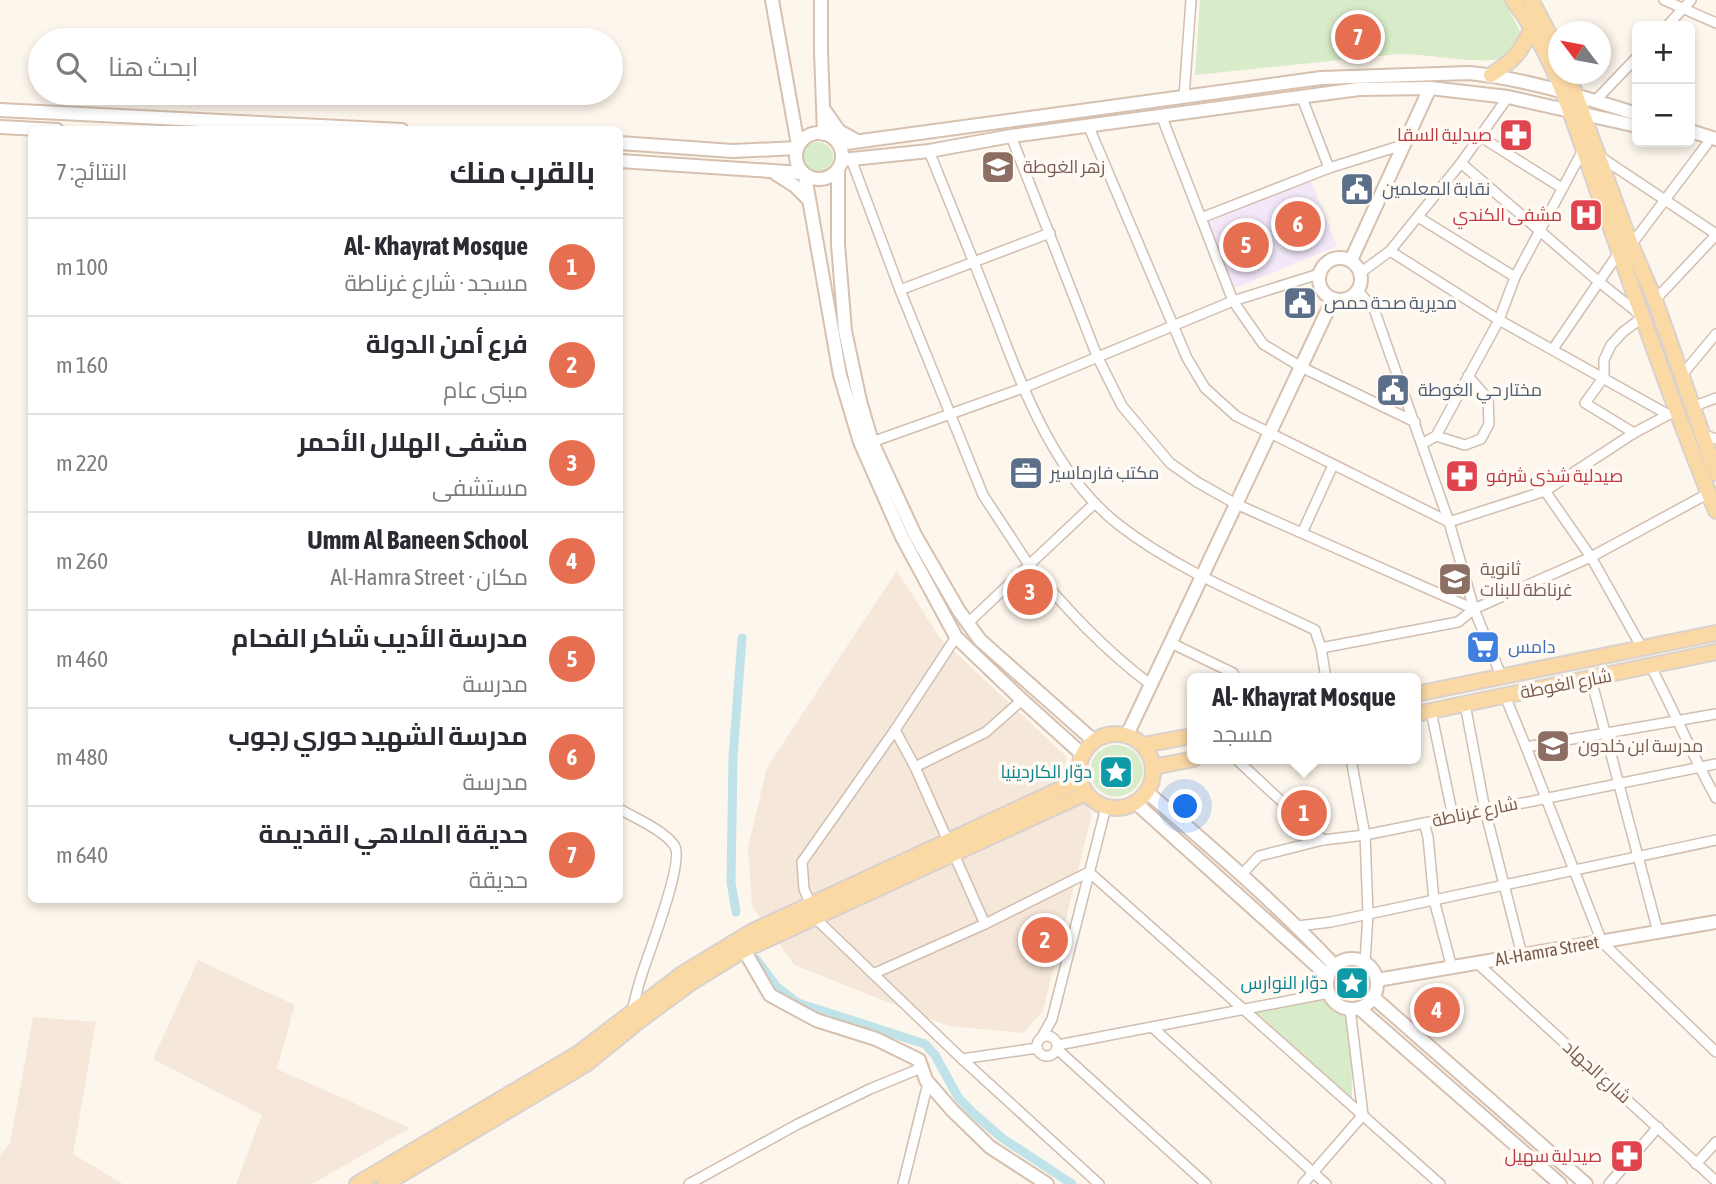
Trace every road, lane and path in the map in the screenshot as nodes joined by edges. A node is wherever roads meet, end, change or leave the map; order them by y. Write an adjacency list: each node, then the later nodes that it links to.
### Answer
1 (772, 0): 42 (main road)
2 (821, 0): 22 (main road)
3 (1191, 0): 18 (street)
4 (1513, 0): 10 (main road)
5 (1531, 0): 11 (main road)
6 (1664, 0): 7 (street)
7 (1688, 4): 8 (street); 9 (street)
8 (1672, 21)
9 (1716, 23)
10 (1532, 27): 13 (main road); 16 (main road)
11 (1548, 31)
12 (1632, 62): 21 (street)
13 (1490, 75): 16 (main road); 18 (main road)
14 (1573, 84): 17 (main road)
15 (1430, 88): 19 (main road); 20 (main road); 41 (main road)
16 (1561, 91): 17 (main road); 24 (main road)
17 (1578, 96): 21 (main road); 24 (main road)
18 (1184, 97): 37 (main road)
19 (1508, 97): 24 (main road); 35 (street)
20 (1302, 98): 26 (main road); 49 (street)
21 (1595, 101): 25 (main road)
22 (822, 105): 32 (main road); 37 (main road)
23 (0, 110): 29 (main road)
24 (1576, 111): 28 (main road); 44 (main road); 45 (main road)
25 (1632, 112)
26 (1161, 115): 27 (main road); 56 (street)
27 (1088, 125): 34 (main road); 75 (street)
28 (1632, 125)
29 (312, 126)
30 (0, 127): 31 (main road)
31 (28, 128)
32 (824, 134): 40 (main road); 42 (main road)
33 (1695, 134): 38 (main road)
34 (1011, 136): 43 (main road); 58 (street)
35 (1481, 136): 48 (street); 52 (street)
36 (1695, 140): 38 (main road)
37 (858, 141): 40 (main road)
38 (1713, 143): 53 (street)
39 (623, 144): 42 (main road)
40 (838, 144): 47 (main road)
41 (1406, 144): 49 (street); 62 (main road)
42 (797, 147): 51 (main road)
43 (929, 150): 47 (main road); 63 (street)
44 (1583, 150): 52 (street); 60 (main road)
45 (1598, 155): 53 (street); 60 (main road)
46 (623, 161): 50 (main road)
47 (843, 163): 51 (main road); 68 (street); 94 (main road)
48 (1461, 163): 55 (street); 57 (street)
49 (1329, 168): 56 (street)
50 (772, 172): 51 (main road); 54 (main road)
51 (804, 175): 54 (main road)
52 (1562, 188): 57 (street)
53 (1665, 198): 59 (street); 60 (street)
54 (808, 199): 111 (main road)
55 (1418, 217): 61 (street); 66 (street)
56 (1201, 218): 72 (street)
57 (1540, 230): 66 (street); 67 (street)
58 (1050, 233): 63 (street); 78 (street)
59 (1716, 235): 71 (street)
60 (1626, 248): 67 (street); 71 (main road); 73 (main road)
61 (1390, 251): 64 (street); 74 (street)
62 (1350, 260): 64 (main road); 65 (main road)
63 (973, 262): 68 (street); 83 (street)
64 (1360, 272): 69 (main road)
65 (1319, 274): 70 (main road); 72 (street)
66 (1515, 277): 74 (street)
67 (1598, 281): 73 (street); 77 (street)
68 (900, 290): 87 (street)
69 (1358, 291): 70 (main road); 88 (street)
70 (1333, 299): 79 (main road)
71 (1655, 300): 81 (main road)
72 (1233, 301): 75 (street); 79 (street)
73 (1643, 317): 82 (street); 86 (main road)
74 (1499, 320): 77 (street); 80 (street)
75 (1173, 325): 78 (street); 91 (street)
76 (1716, 334): 81 (street)
77 (1553, 349): 82 (street)
78 (1097, 356): 83 (street); 101 (street)
79 (1301, 367): 88 (street); 91 (main road)
80 (1468, 376): 92 (street); 92 (street)
81 (1681, 376): 85 (main road)
82 (1604, 377): 86 (street); 89 (street)
83 (1023, 388): 87 (street); 100 (street)
84 (1716, 398): 85 (street)
85 (1692, 407): 90 (main road)
86 (1672, 412): 89 (street); 99 (main road)
87 (951, 413): 94 (street); 106 (street)
88 (1415, 422): 95 (street)
89 (1634, 433): 98 (street)
90 (1702, 433): 93 (street); 97 (main road)
91 (1269, 434): 96 (street); 101 (main road)
92 (1436, 436): 95 (street)
93 (1716, 439)
94 (872, 442): 109 (main road)
95 (1422, 444): 103 (street)
96 (1333, 465): 103 (street); 104 (street)
97 (1716, 473)
98 (1545, 491): 103 (street); 105 (street)
99 (1709, 493): 102 (main road); 105 (street)
100 (1095, 503): 106 (street); 107 (street)
101 (1236, 504): 104 (street); 107 (main road)
102 (1716, 510)
103 (1449, 522): 108 (street)
104 (1302, 533): 108 (street)
105 (1591, 557): 108 (street); 114 (street)
106 (1029, 565): 109 (street); 121 (street)
107 (1202, 576): 112 (main road); 113 (street)
108 (1474, 609): 113 (street); 119 (street)
109 (967, 624): 134 (main road)
110 (1716, 633): 114 (main road)
111 (956, 637): 124 (main road); 130 (street)
112 (1171, 642): 117 (street); 121 (main road)
113 (1321, 648): 118 (street)
114 (1642, 648): 119 (main road)
115 (1716, 652): 116 (main road, شارع الغوطة)
116 (1651, 667): 120 (main road, شارع الغوطة); 129 (street)
117 (1233, 673)
118 (1325, 673)
119 (1502, 678): 122 (main road)
120 (1591, 679): 123 (main road, شارع الغوطة); 131 (street)
121 (1151, 685): 132 (main road)
122 (1421, 693)
123 (1505, 696): 125 (main road, شارع الغوطة); 136 (street)
124 (1022, 701): 137 (main road); 142 (street)
125 (1465, 704): 126 (main road, شارع الغوطة); 152 (street)
126 (1431, 711): 127 (main road, شارع الغوطة); 154 (street)
127 (1421, 713)
128 (1716, 714): 129 (street)
129 (1679, 721): 131 (street); 144 (street)
130 (895, 730): 142 (street); 166 (street)
131 (1605, 733): 136 (street); 145 (street)
132 (1127, 735): 134 (main road); 135 (main road)
133 (1187, 737): 135 (main road)
134 (1094, 741): 137 (main road)
135 (1143, 745): 143 (main road)
136 (1526, 747): 148 (street)
137 (1083, 755): 146 (main road)
138 (1187, 760): 143 (main road)
139 (1241, 764): 158 (street)
140 (1353, 764): 156 (street)
141 (1716, 764): 144 (street, شارع غرناطة)
142 (915, 767): 159 (street)
143 (1153, 767): 147 (main road)
144 (1698, 767): 145 (street, شارع غرناطة); 149 (street)
145 (1618, 783): 148 (street, شارع غرناطة); 160 (street)
146 (1083, 786): 151 (main road); 159 (main road)
147 (1147, 792): 150 (main road); 163 (main road)
148 (1546, 798): 152 (street, شارع غرناطة); 161 (street)
149 (1716, 798)
150 (1136, 803): 151 (main road); 178 (main road)
151 (1106, 807): 162 (street)
152 (1485, 810): 154 (street, شارع غرناطة); 164 (street)
153 (623, 811): 185 (street)
154 (1453, 817): 155 (street, شارع غرناطة)
155 (1424, 823): 156 (street, شارع غرناطة); 165 (street)
156 (1365, 835): 158 (street, شارع غرناطة); 167 (street)
157 (1716, 840): 160 (street)
158 (1323, 841): 163 (street, شارع غرناطة)
159 (950, 847): 166 (main road); 168 (street)
160 (1638, 857): 161 (street); 171 (street)
161 (1574, 870): 164 (street); 172 (street)
162 (1089, 872): 168 (street); 184 (street); 186 (street)
163 (1242, 874): 170 (main road)
164 (1504, 885): 165 (street); 174 (street)
165 (1434, 900): 167 (street); 177 (street)
166 (812, 910): 173 (main road); 179 (street); 185 (main road)
167 (1368, 914): 170 (street); 175 (street)
168 (985, 924): 179 (street)
169 (1714, 925): 171 (main road, Al-Hamra Street)
170 (1298, 926): 178 (main road)
171 (1658, 932): 172 (main road, Al-Hamra Street)
172 (1602, 942): 174 (main road, Al-Hamra Street); 191 (street)
173 (744, 950): 193 (main road); 202 (main road)
174 (1522, 956): 176 (main road, Al-Hamra Street)
175 (1365, 962): 178 (main road); 180 (main road)
176 (1477, 963): 177 (main road, Al-Hamra Street); 196 (street, شارع الجهاد)
177 (1452, 968): 180 (main road, Al-Hamra Street)
178 (1332, 971): 181 (main road)
179 (873, 974): 192 (street)
180 (1377, 981): 182 (main road)
181 (1329, 993): 183 (main road); 184 (street)
182 (1373, 997): 183 (main road); 212 (main road)
183 (1354, 1008): 195 (street); 211 (main road)
184 (1243, 1009): 187 (street); 195 (street)
185 (632, 1013): 201 (main road)
186 (1052, 1019): 188 (street); 189 (street)
187 (1152, 1027): 189 (street); 199 (street)
188 (1042, 1037): 189 (street); 190 (street)
189 (1055, 1047): 190 (street); 207 (street)
190 (1037, 1048): 192 (street)
191 (1716, 1052)
192 (962, 1059): 206 (street)
193 (922, 1068): 194 (main road); 203 (street)
194 (928, 1083): 204 (street); 205 (main road)
195 (1363, 1115): 199 (street); 210 (street)
196 (1658, 1127): 198 (street, شارع الجهاد); 213 (street)
197 (1716, 1142): 198 (street)
198 (1696, 1164): 200 (street, شارع الجهاد)
199 (1314, 1173): 208 (street); 209 (street)
200 (1716, 1181)
201 (358, 1184)
202 (385, 1184)
203 (689, 1184)
204 (903, 1184)
205 (1047, 1184)
206 (1099, 1184)
207 (1206, 1184)
208 (1303, 1184)
209 (1326, 1184)
210 (1440, 1184)
211 (1560, 1184)
212 (1586, 1184)
213 (1609, 1184)

